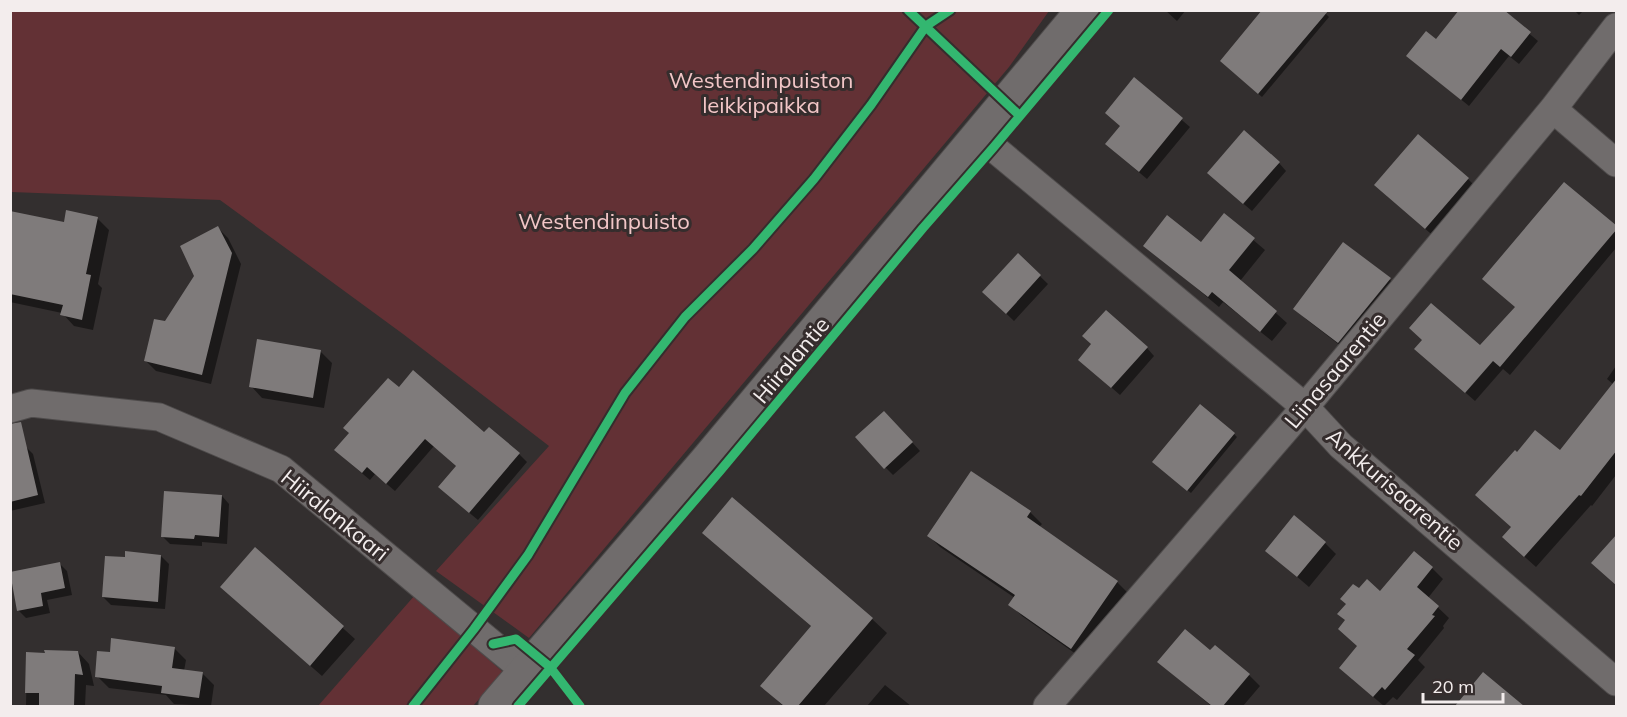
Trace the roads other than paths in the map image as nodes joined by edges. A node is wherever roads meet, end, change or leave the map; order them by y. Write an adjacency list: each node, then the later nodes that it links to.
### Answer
1 (1083, 10): 4 (street, Hiiralantie)
2 (1617, 27): 3 (street, Liinasaarentie)
3 (1553, 109): 5 (street); 6 (street, Liinasaarentie)
4 (979, 136): 6 (street, Ankkurisaarentie); 8 (street, Hiiralantie)
5 (1617, 163)
6 (1305, 407): 9 (street, Ankkurisaarentie); 11 (street, Liinasaarentie)
7 (10, 409): 8 (street, Hiiralankaari)
8 (525, 671): 10 (street, Hiiralantie)
9 (1617, 682)
10 (495, 706)
11 (1047, 706)

